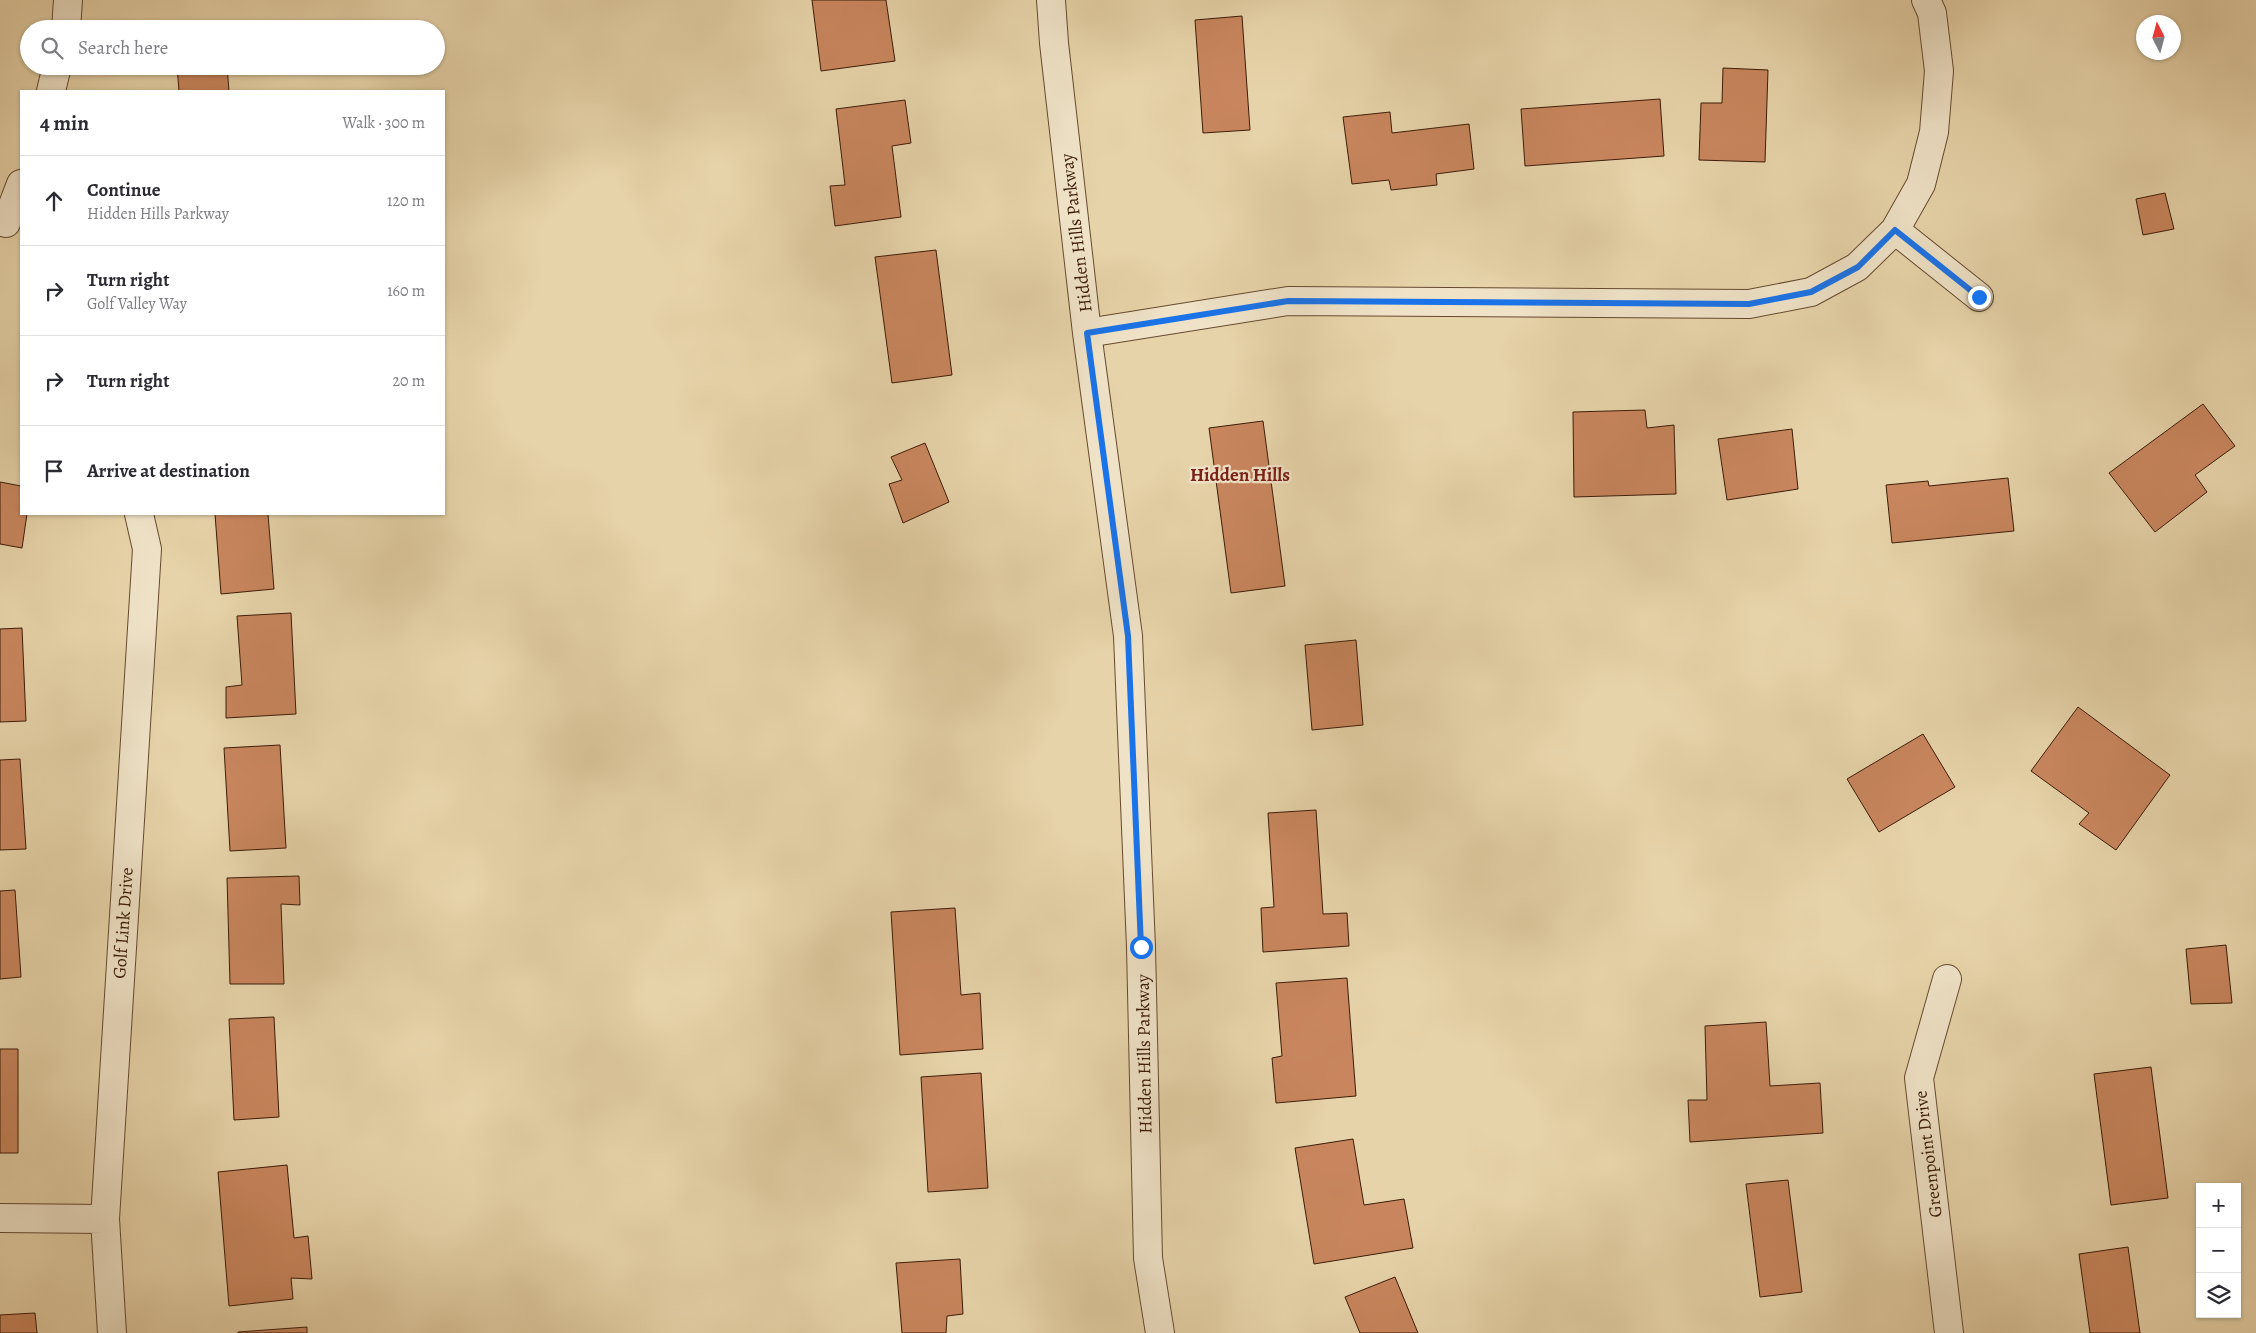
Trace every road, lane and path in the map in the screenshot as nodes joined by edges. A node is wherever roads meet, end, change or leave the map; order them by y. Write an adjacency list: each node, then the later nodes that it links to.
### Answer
1 (68, 0): 4 (street)
2 (1051, 0): 11 (street, Hidden Hills Parkway)
3 (1926, 0): 9 (street)
4 (67, 20)
5 (55, 75): 6 (street)
6 (51, 90)
7 (20, 188): 8 (street)
8 (9, 228)
9 (1895, 230): 10 (street); 11 (street)
10 (1979, 297)
11 (1087, 333): 17 (street, Hidden Hills Parkway)
12 (139, 515): 15 (street, Golf Link Drive)
13 (1947, 979): 18 (street, Greenpoint Drive)
14 (0, 1218): 15 (street)
15 (105, 1219): 16 (street, Golf Link Drive)
16 (112, 1333)
17 (1160, 1333)
18 (1949, 1333)

